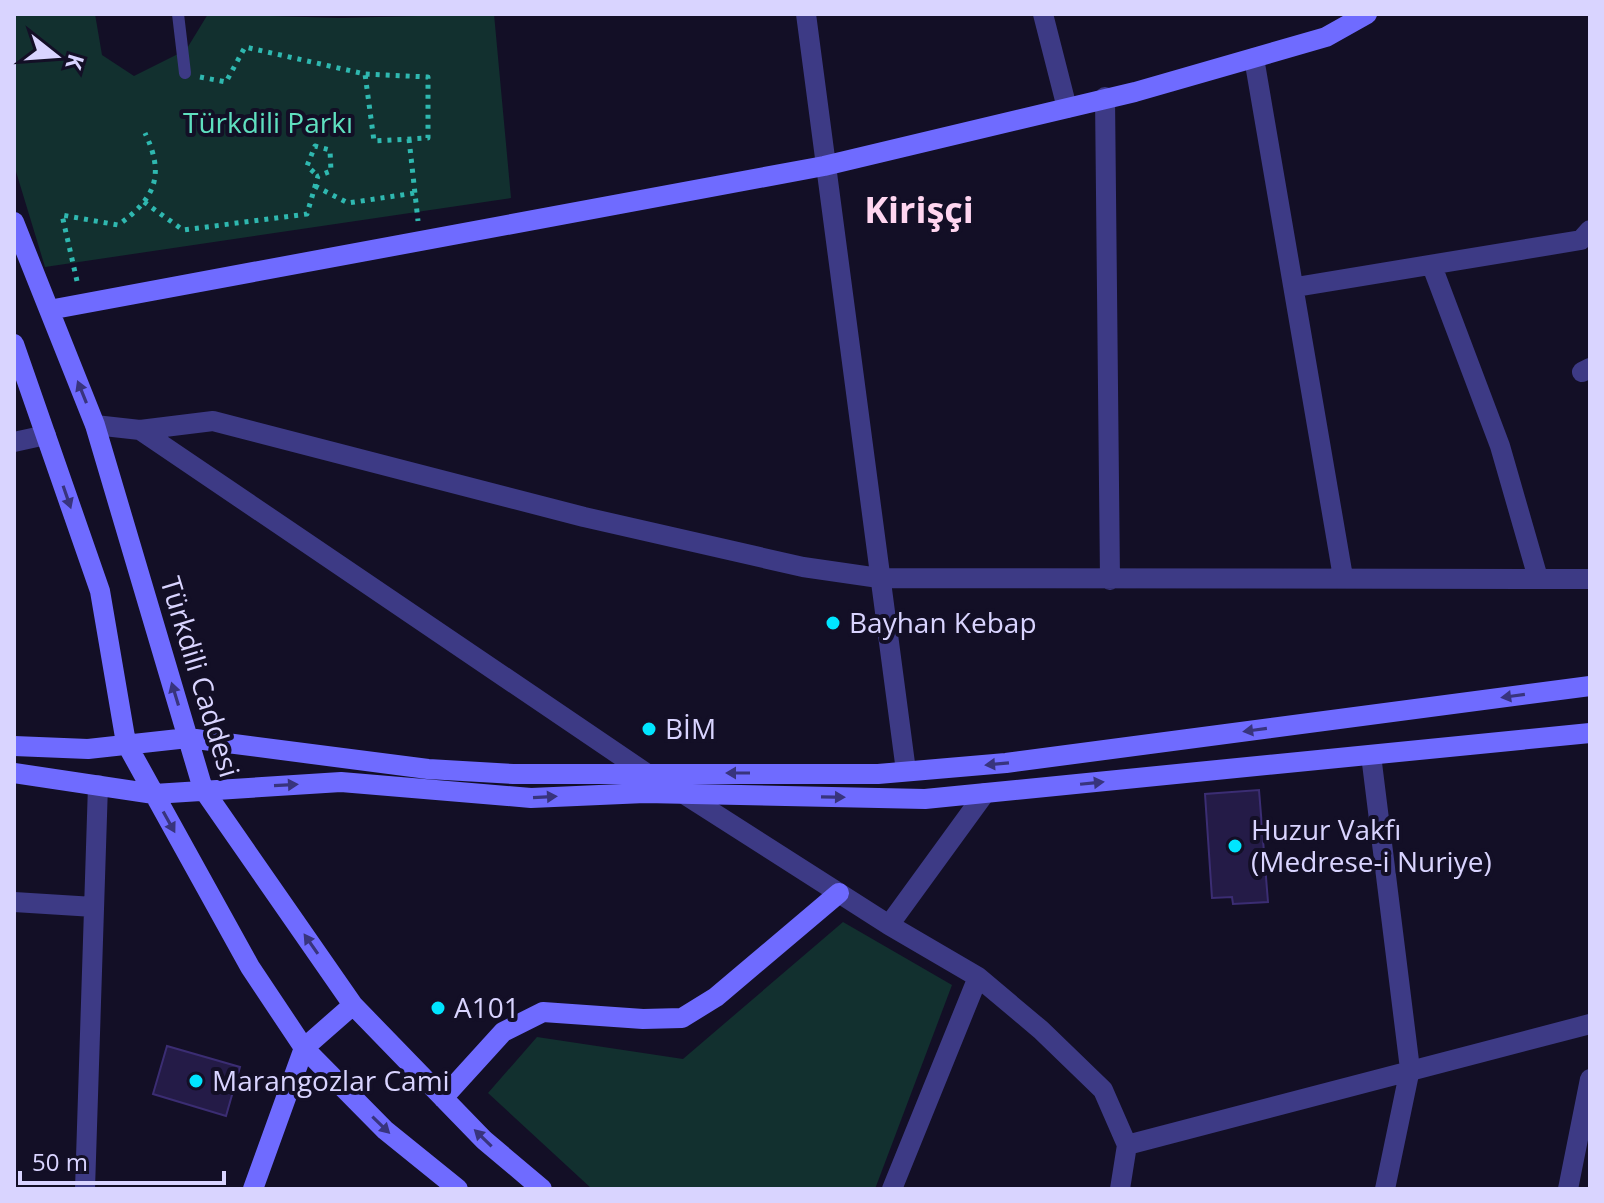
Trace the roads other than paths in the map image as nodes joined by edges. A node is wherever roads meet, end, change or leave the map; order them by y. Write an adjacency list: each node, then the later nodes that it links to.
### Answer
1 (178, 14): 6 (lane)
2 (806, 14): 9 (street)
3 (1043, 14): 8 (street)
4 (1367, 14): 5 (main road)
5 (1254, 58): 7 (main road); 13 (street)
6 (185, 73)
7 (1105, 97): 8 (main road); 24 (street)
8 (1067, 108): 9 (main road)
9 (824, 166): 14 (main road); 21 (street)
10 (14, 222): 14 (main road, Türkdili Caddesi)
11 (1590, 230): 12 (street)
12 (1432, 266): 13 (street); 22 (street)
13 (1296, 287): 20 (street)
14 (49, 310): 16 (main road, Türkdili Caddesi, one-way to 14)
15 (14, 344): 18 (main road)
16 (95, 425): 17 (street); 27 (main road, Türkdili Caddesi, one-way to 16)
17 (140, 430): 21 (street); 33 (street)
18 (46, 435): 19 (street); 28 (main road, one-way to 28)
19 (14, 442)
20 (1343, 577): 22 (street); 24 (street)
21 (879, 578): 24 (street); 31 (street)
22 (1538, 578): 23 (street)
23 (1590, 579)
24 (1110, 580)
25 (1590, 686): 31 (main road, one-way to 31)
26 (1590, 733): 30 (main road)
27 (188, 738): 28 (main road); 33 (main road); 35 (main road, Türkdili Caddesi)
28 (126, 743): 29 (main road); 37 (main road)
29 (14, 746)
30 (1371, 755): 36 (main road, one-way to 30); 47 (street)
31 (906, 771): 33 (main road, one-way to 33)
32 (14, 773): 34 (main road)
33 (646, 773)
34 (98, 785): 37 (main road); 41 (street)
35 (203, 789): 37 (main road); 38 (main road, one-way to 38); 44 (main road, Türkdili Caddesi, one-way to 35)
36 (985, 793): 38 (main road, one-way to 36); 42 (street)
37 (154, 794): 46 (main road, one-way to 46)
38 (684, 794): 39 (street)
39 (839, 893): 42 (street); 49 (main road)
40 (14, 902): 41 (street)
41 (94, 907): 52 (street)
42 (889, 925): 43 (street)
43 (978, 977): 50 (street); 56 (street)
44 (353, 1005): 46 (main road); 49 (main road, Türkdili Caddesi)
45 (1590, 1024): 47 (street)
46 (304, 1048): 51 (main road, one-way to 51); 53 (main road)
47 (1410, 1069): 50 (street); 58 (street)
48 (1590, 1079): 59 (street)
49 (443, 1098): 55 (main road, Türkdili Caddesi, one-way to 49)
50 (1127, 1145): 57 (street)
51 (437, 1182): 54 (main road)
52 (85, 1189)
53 (253, 1189)
54 (458, 1189)
55 (542, 1189)
56 (892, 1189)
57 (1120, 1189)
58 (1385, 1189)
59 (1568, 1189)

